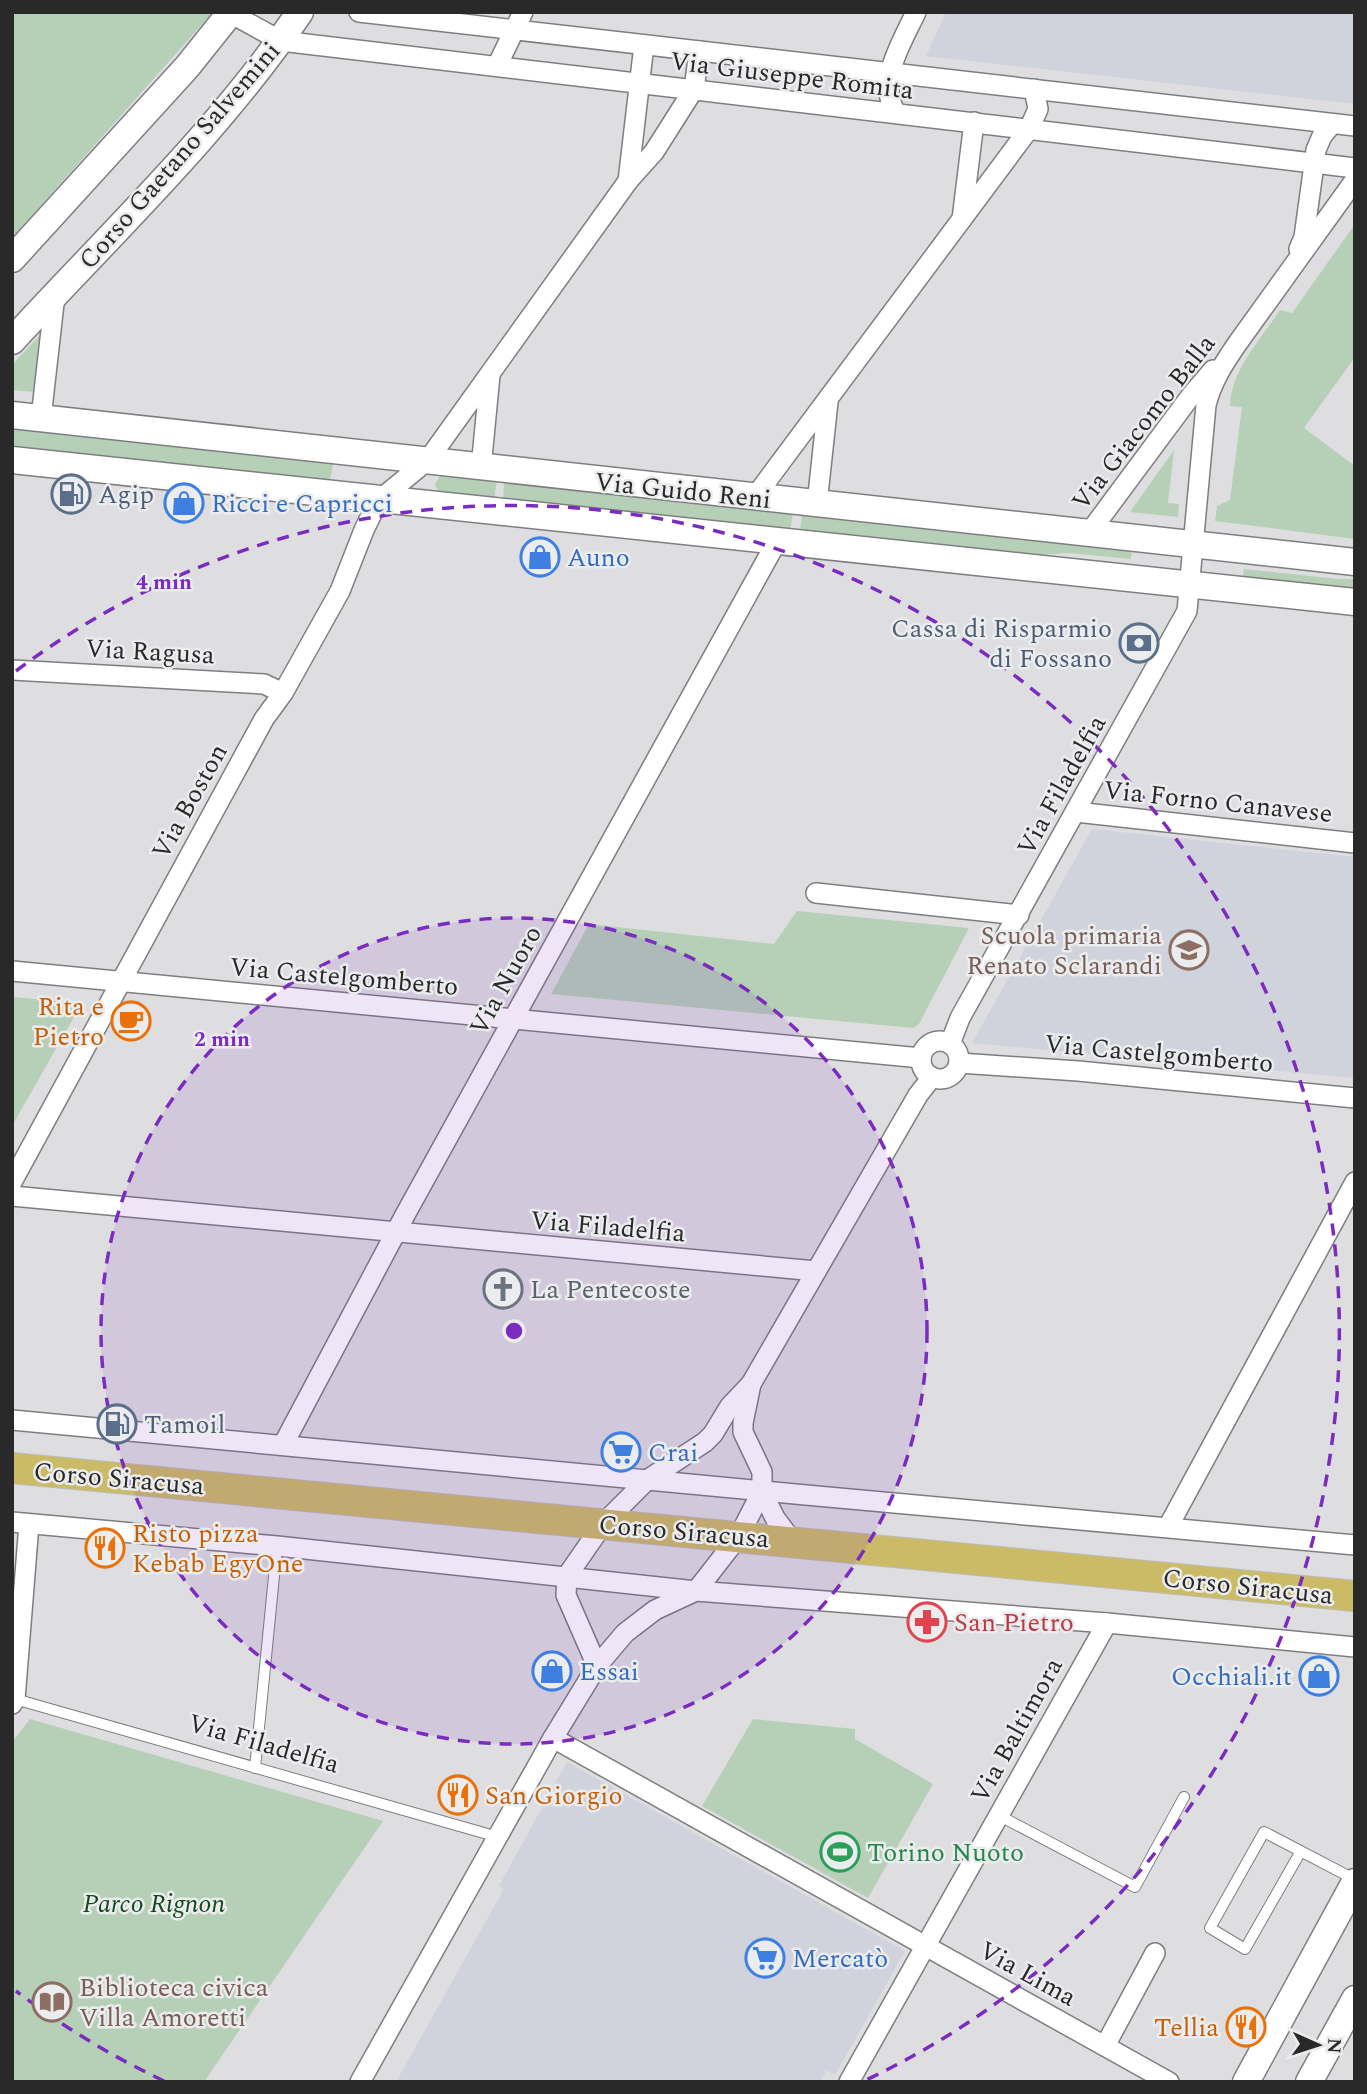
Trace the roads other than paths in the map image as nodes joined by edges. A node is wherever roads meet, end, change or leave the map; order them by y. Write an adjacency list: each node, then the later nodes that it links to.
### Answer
1 (300, 12): 6 (main road, Corso Gaetano Salvemini)
2 (359, 12): 5 (street, Via Giuseppe Romita)
3 (916, 12): 10 (street)
4 (231, 13): 6 (street, Via Giuseppe Romita); 24 (main road, Corso Gaetano Salvemini)
5 (519, 21): 7 (street, Via Giuseppe Romita); 9 (street)
6 (281, 41): 9 (street, Via Giuseppe Romita); 26 (main road, Corso Gaetano Salvemini)
7 (644, 45): 8 (street, Via Giuseppe Romita); 11 (street)
8 (699, 51): 10 (street, Via Giuseppe Romita); 12 (street)
9 (497, 66): 11 (street, Via Giuseppe Romita)
10 (890, 73): 13 (street, Via Giuseppe Romita); 14 (street)
11 (638, 83): 12 (street, Via Giuseppe Romita); 22 (street)
12 (694, 89): 14 (street, Via Giuseppe Romita); 22 (street, Via Boston)
13 (1034, 89): 16 (street, Via Giuseppe Romita); 18 (street)
14 (896, 113): 15 (street, Via Giuseppe Romita)
15 (974, 122): 18 (street, Via Giuseppe Romita); 23 (street)
16 (1332, 124): 17 (street, Via Giuseppe Romita); 19 (street, Via Giacomo Balla)
17 (1355, 126)
18 (1030, 129): 19 (street, Via Giuseppe Romita); 23 (street)
19 (1313, 163): 20 (street, Via Giuseppe Romita); 25 (street, Via Giacomo Balla)
20 (1355, 167)
21 (1355, 180): 25 (street, Via Giacomo Balla)
22 (628, 181): 29 (street, Via Boston)
23 (962, 219): 30 (street)
24 (12, 259)
25 (1296, 260): 28 (street, Via Giacomo Balla)
26 (55, 295): 27 (main road, Corso Gaetano Salvemini); 32 (street)
27 (12, 341)
28 (1237, 344): 39 (street, Via Giacomo Balla); 41 (street, Via Giacomo Balla)
29 (490, 373): 34 (street, Via Boston); 35 (street)
30 (829, 401): 36 (street); 38 (street)
31 (12, 415): 32 (main road, Via Guido Reni)
32 (41, 418): 34 (main road, Via Guido Reni)
33 (12, 460): 37 (main road, Via Guido Reni)
34 (428, 460): 35 (main road, Via Guido Reni); 37 (street, Via Boston)
35 (481, 468): 36 (main road, Via Guido Reni)
36 (754, 498): 38 (main road, Via Guido Reni)
37 (379, 500): 40 (main road, Via Guido Reni); 46 (street, Via Boston)
38 (817, 504): 39 (main road, Via Guido Reni)
39 (1089, 533): 41 (main road, Via Guido Reni)
40 (777, 541): 43 (main road, Via Guido Reni); 53 (street, Via Nuoro)
41 (1193, 544): 42 (main road, Via Guido Reni); 43 (street, Via Filadelfia)
42 (1355, 562)
43 (1191, 585): 44 (main road, Via Guido Reni); 47 (street, Via Filadelfia)
44 (1355, 602)
45 (12, 670): 46 (street, Via Ragusa)
46 (283, 693): 52 (street, Via Boston)
47 (1076, 812): 48 (street, Via Forno Canavese); 50 (street, Via Filadelfia)
48 (1355, 843)
49 (816, 893): 50 (street)
50 (1019, 915): 54 (street, Via Filadelfia)
51 (12, 971): 52 (street, Via Castelgomberto)
52 (121, 981): 53 (street, Via Castelgomberto); 59 (street, Via Boston)
53 (514, 1018): 55 (street, Via Castelgomberto); 62 (street, Via Nuoro)
54 (950, 1044): 55 (street); 56 (street)
55 (921, 1058): 57 (street)
56 (959, 1063): 57 (street); 58 (street, Via Castelgomberto)
57 (932, 1077): 63 (street)
58 (1355, 1098)
59 (12, 1182)
60 (1355, 1182): 72 (street)
61 (12, 1196): 62 (street)
62 (396, 1233): 63 (street, Via Filadelfia); 66 (street, Via Nuoro)
63 (816, 1271): 64 (street)
64 (751, 1384): 68 (street); 69 (street)
65 (12, 1420): 66 (street, Corso Siracusa)
66 (283, 1445): 68 (street, Corso Siracusa)
67 (12, 1468): 71 (main road, Corso Siracusa)
68 (647, 1480): 69 (street, Corso Siracusa); 71 (street)
69 (762, 1491): 72 (street, Corso Siracusa); 73 (street); 74 (street)
70 (21, 1523): 76 (street, Corso Siracusa); 83 (street)
71 (603, 1524): 73 (main road, Corso Siracusa); 77 (street)
72 (1168, 1527): 75 (street, Corso Siracusa)
73 (738, 1536): 74 (main road, Corso Siracusa); 78 (street)
74 (793, 1542): 79 (main road, Corso Siracusa)
75 (1355, 1545)
76 (277, 1546): 77 (street, Corso Siracusa); 85 (lane)
77 (567, 1576): 78 (street, Corso Siracusa); 82 (street)
78 (696, 1591): 80 (street, Corso Siracusa); 82 (street)
79 (1355, 1596)
80 (1107, 1623): 81 (street, Corso Siracusa); 87 (street, Via Baltimora)
81 (1355, 1647)
82 (597, 1666): 84 (street)
83 (14, 1701): 85 (lane, Via Filadelfia)
84 (553, 1738): 88 (street); 91 (street)
85 (255, 1768): 88 (lane, Via Filadelfia)
86 (1184, 1797): 87 (lane)
87 (998, 1815): 91 (street, Via Baltimora)
88 (498, 1837): 96 (street)
89 (1301, 1851): 89 (lane); 90 (lane)
90 (1355, 1881): 98 (main road)
91 (926, 1945): 94 (street, Via Lima); 95 (street, Via Baltimora)
92 (1155, 1953): 94 (street)
93 (1355, 1999): 99 (main road)
94 (1105, 2046): 97 (street, Via Lima)
95 (851, 2081)
96 (360, 2082)
97 (1169, 2082)
98 (1247, 2082)
99 (1309, 2082)

